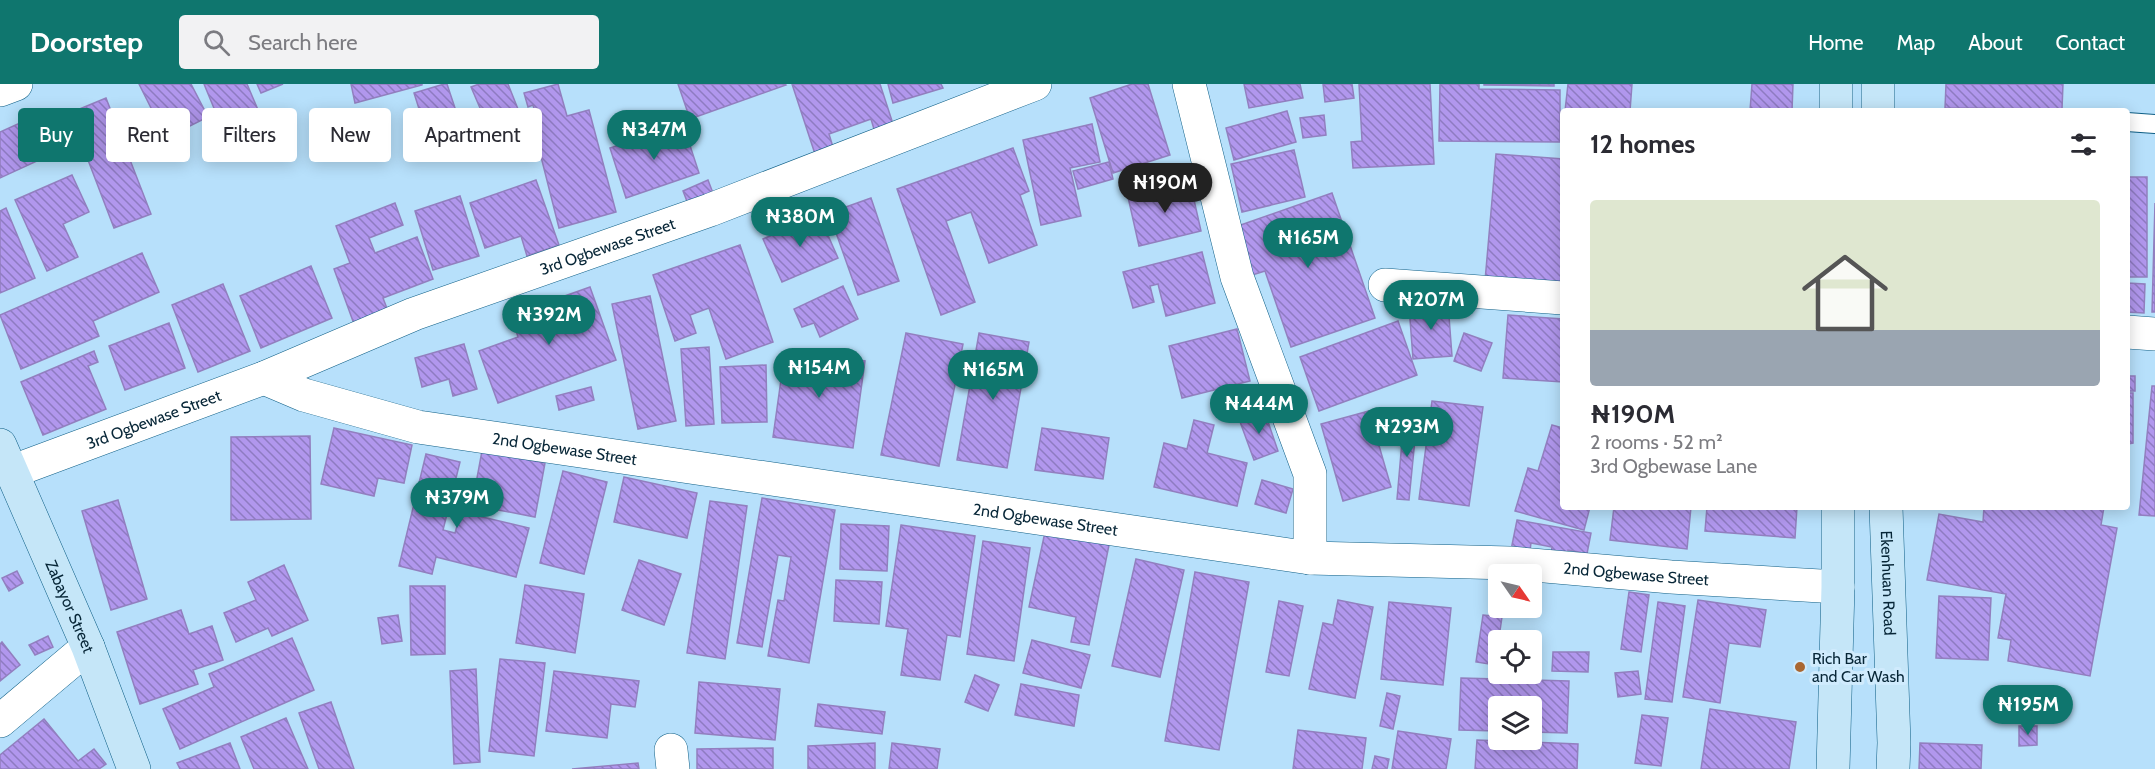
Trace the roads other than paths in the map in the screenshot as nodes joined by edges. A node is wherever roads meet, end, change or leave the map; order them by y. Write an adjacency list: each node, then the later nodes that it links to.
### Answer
1 (16, 84): 6 (street)
2 (1035, 84): 15 (street, 3rd Ogbewase Street)
3 (1189, 84): 19 (street)
4 (1836, 84): 7 (main road)
5 (1878, 84): 8 (main road)
6 (0, 90)
7 (1836, 108)
8 (1878, 108)
9 (2130, 122): 10 (lane)
10 (2155, 124)
11 (1385, 285): 12 (street)
12 (1560, 298)
13 (2130, 332): 14 (street)
14 (2155, 334)
15 (264, 378): 16 (street, 3rd Ogbewase Street); 19 (street, 2nd Ogbewase Street)
16 (5, 458): 21 (main road, Zabayor Street)
17 (1838, 510): 20 (main road)
18 (1886, 510): 25 (main road, Ekenhuan Road)
19 (1310, 558): 20 (street, 2nd Ogbewase Street)
20 (1838, 587): 24 (main road)
21 (88, 647): 22 (street); 23 (main road, Zabayor Street)
22 (0, 721)
23 (134, 769)
24 (1833, 769)
25 (1893, 769)

